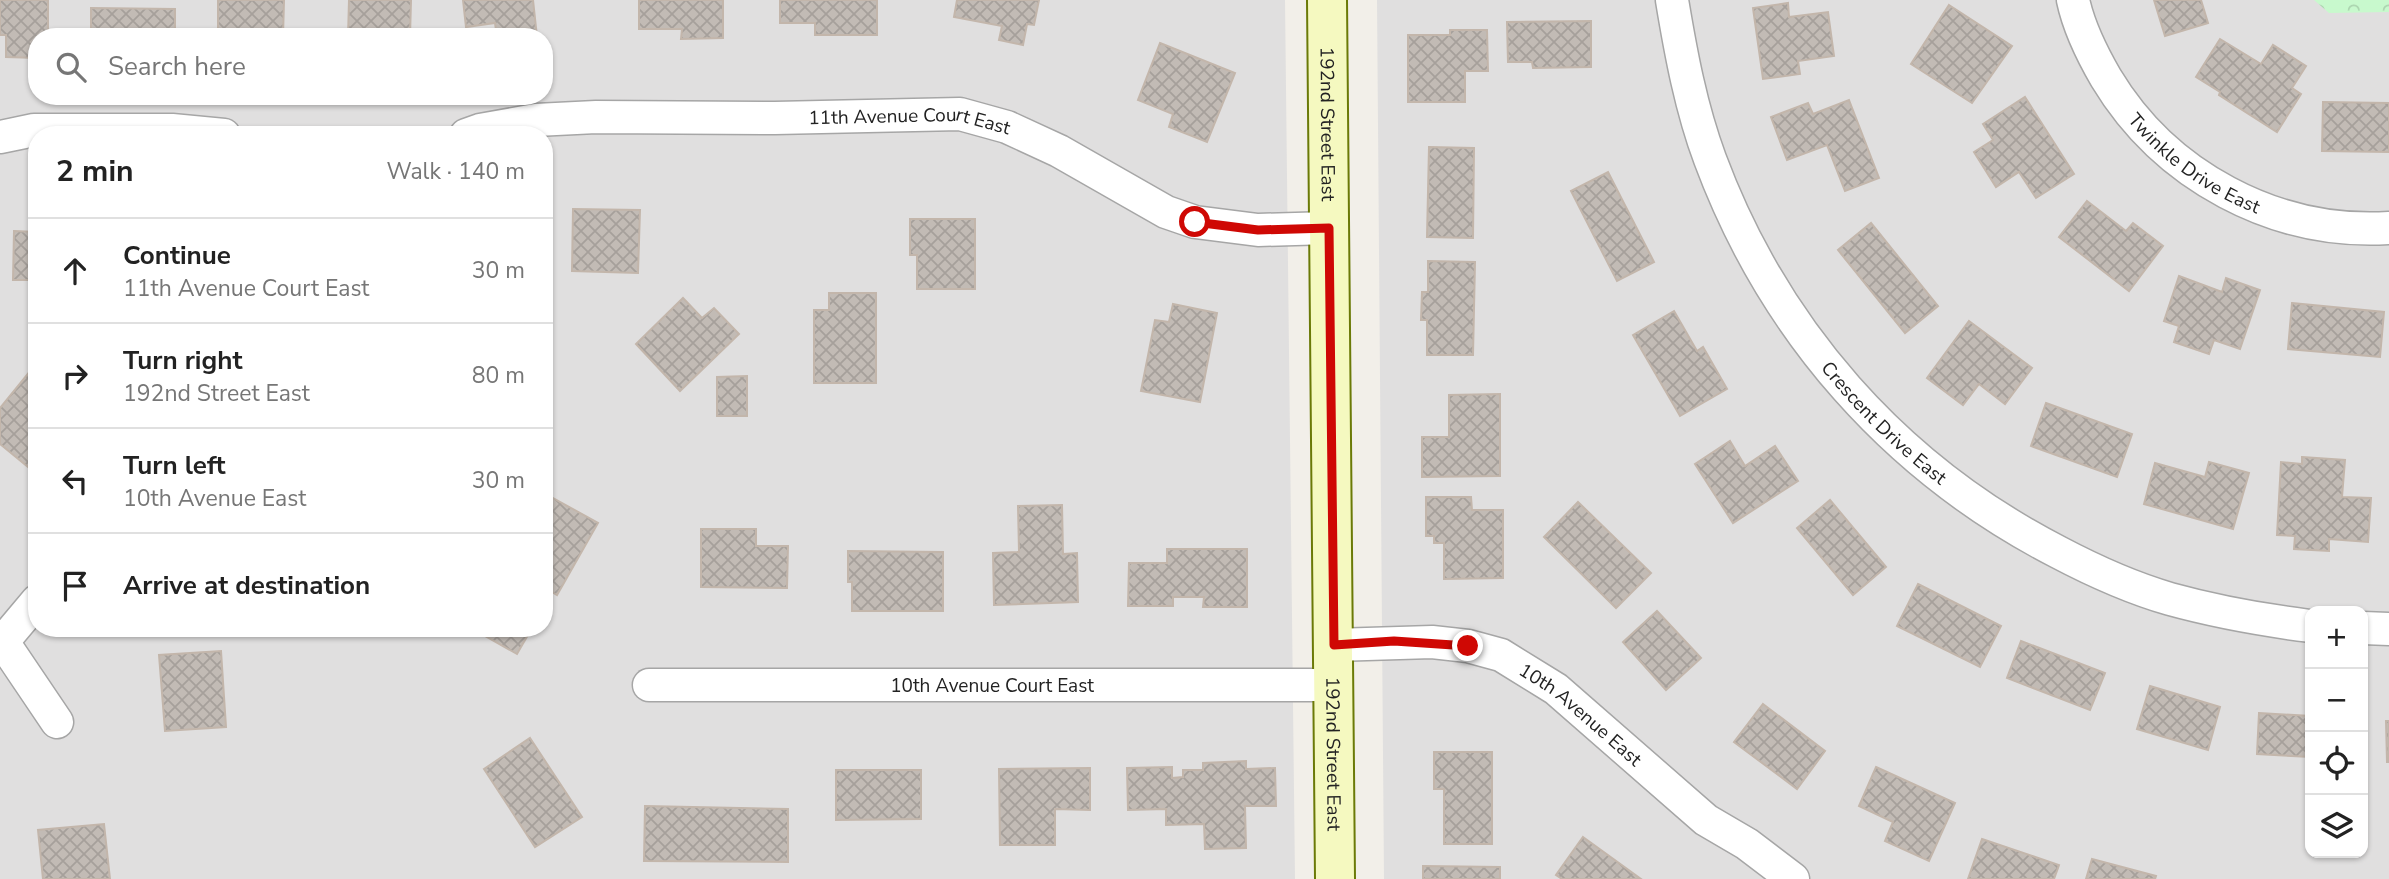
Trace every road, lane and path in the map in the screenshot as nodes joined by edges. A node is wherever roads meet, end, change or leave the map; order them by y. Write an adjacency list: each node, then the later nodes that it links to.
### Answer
1 (1327, 0): 7 (street, 192nd Street East)
2 (1672, 0): 10 (street, Crescent Drive East)
3 (2073, 0): 8 (street, Twinkle Drive East)
4 (502, 126): 7 (street, 11th Avenue Court East)
5 (28, 131): 6 (street)
6 (0, 136)
7 (1329, 228): 14 (street, 192nd Street East)
8 (2389, 228)
9 (28, 612): 13 (street)
10 (2305, 625)
11 (2368, 628): 12 (street)
12 (2389, 629)
13 (2, 643): 17 (street)
14 (1334, 645): 16 (street, 192nd Street East); 19 (street, 10th Avenue East)
15 (649, 685): 16 (street, 10th Avenue Court East)
16 (1335, 685): 18 (street, 192nd Street East)
17 (57, 722)
18 (1335, 879)
19 (1793, 879)

